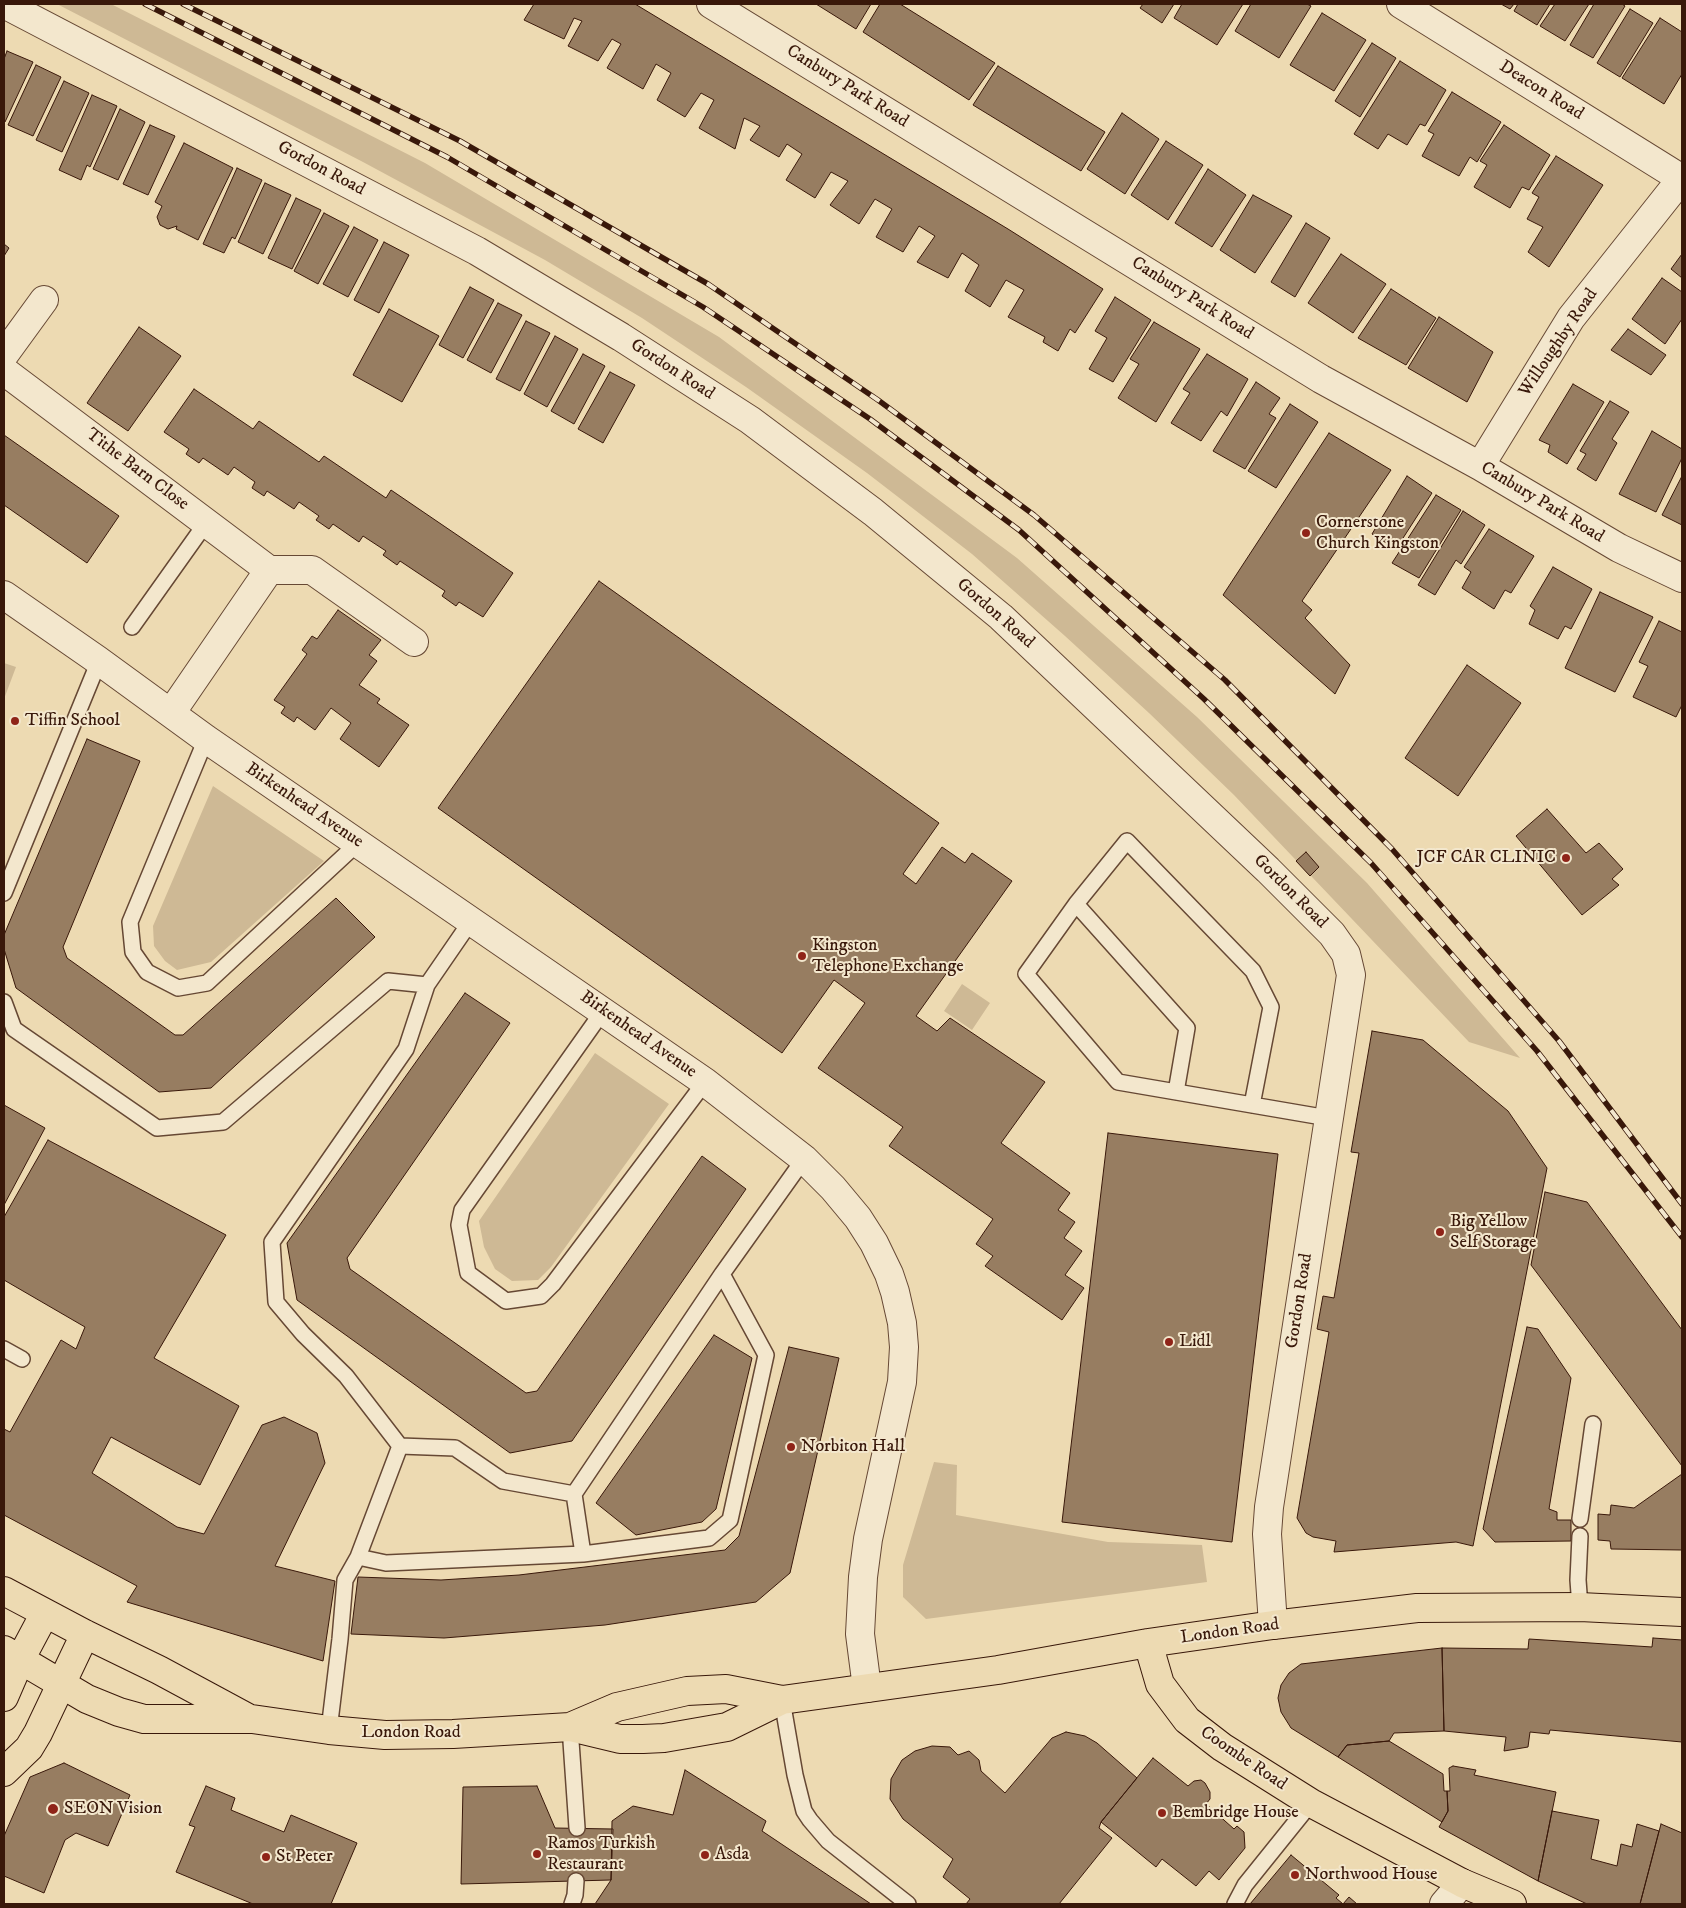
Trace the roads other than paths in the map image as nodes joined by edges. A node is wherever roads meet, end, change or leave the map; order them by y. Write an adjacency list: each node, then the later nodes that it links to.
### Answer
1 (4, 4): 28 (street, Gordon Road)
2 (711, 4): 8 (street, Canbury Park Road)
3 (1401, 4): 4 (street, Deacon Road)
4 (1682, 178): 8 (street, Willoughby Road)
5 (44, 300): 6 (street)
6 (4, 355)
7 (4, 371): 9 (street, Tithe Barn Close)
8 (1480, 466): 11 (street, Canbury Park Road)
9 (206, 523): 10 (street, Tithe Barn Close); 13 (lane)
10 (269, 570): 14 (street); 16 (street)
11 (1682, 578)
12 (4, 595): 15 (street, Birkenhead Avenue)
13 (132, 627)
14 (414, 642)
15 (99, 661): 16 (street, Birkenhead Avenue); 19 (lane)
16 (171, 713): 17 (street, Birkenhead Avenue)
17 (206, 738): 18 (street, Birkenhead Avenue); 18 (lane)
18 (358, 843): 21 (street, Birkenhead Avenue)
19 (4, 893)
20 (1076, 904): 26 (lane); 26 (lane); 27 (lane)
21 (471, 921): 22 (lane); 24 (street, Birkenhead Avenue)
22 (426, 985): 23 (lane); 34 (lane)
23 (4, 1002)
24 (603, 1011): 25 (street, Birkenhead Avenue); 25 (lane)
25 (705, 1082): 29 (street, Birkenhead Avenue)
26 (1176, 1092): 27 (lane)
27 (1252, 1105): 28 (lane)
28 (1328, 1118): 44 (street, Gordon Road)
29 (804, 1159): 30 (lane); 49 (street, Birkenhead Avenue)
30 (722, 1274): 35 (lane); 38 (lane)
31 (4, 1349): 32 (lane)
32 (22, 1359)
33 (1593, 1424): 36 (lane)
34 (400, 1446): 35 (lane); 39 (lane)
35 (574, 1494): 38 (lane)
36 (1580, 1519)
37 (1580, 1536): 41 (lane)
38 (582, 1554): 39 (lane)
39 (358, 1557): 54 (lane)
40 (4, 1591): 43 (main road, London Road)
41 (1580, 1607): 42 (main road, London Road); 44 (main road, London Road)
42 (1682, 1612)
43 (45, 1613): 45 (main road, London Road); 47 (main road)
44 (1273, 1625): 46 (main road, London Road)
45 (85, 1634): 48 (main road); 52 (main road, London Road)
46 (1148, 1643): 49 (main road, London Road); 56 (main road, Coombe Road)
47 (12, 1655): 48 (main road, London Road); 50 (main road)
48 (62, 1684): 52 (main road, London Road); 55 (main road)
49 (867, 1688): 51 (main road, London Road)
50 (4, 1697)
51 (782, 1700): 53 (main road, London Road); 53 (main road, London Road); 61 (lane)
52 (252, 1719): 54 (main road, London Road)
53 (570, 1728): 54 (main road, London Road); 57 (lane)
54 (328, 1730)
55 (4, 1772)
56 (1311, 1803): 59 (main road, Coombe Road); 62 (lane)
57 (577, 1828)
58 (576, 1881): 60 (lane)
59 (1462, 1883): 63 (street); 64 (main road, Coombe Road)
60 (572, 1904)
61 (908, 1904)
62 (1235, 1904)
63 (1444, 1904)
64 (1512, 1904)

